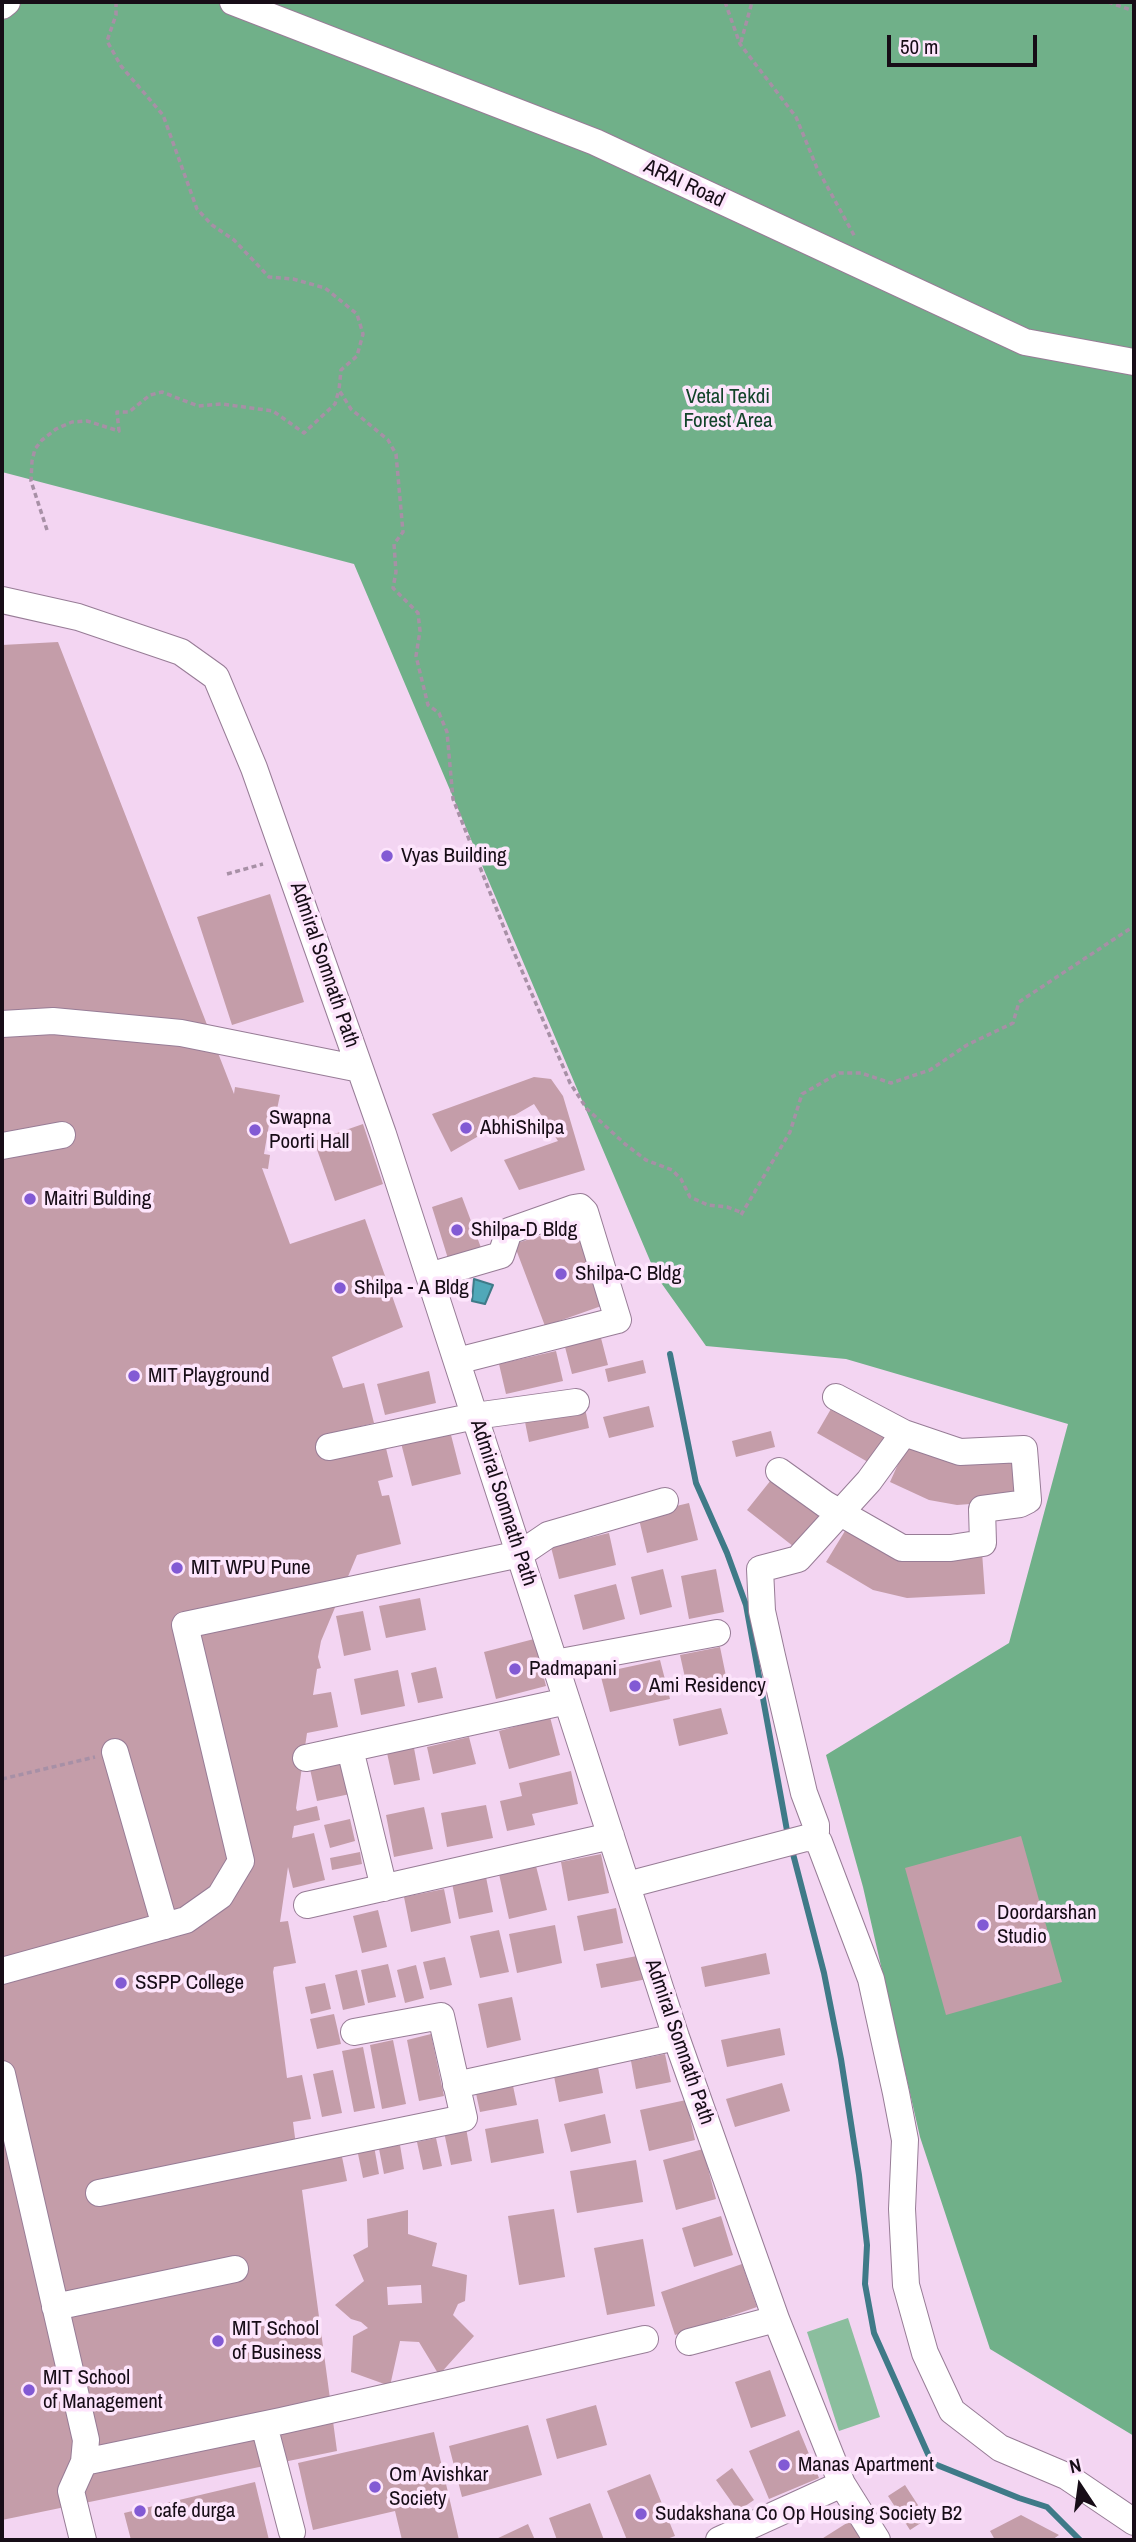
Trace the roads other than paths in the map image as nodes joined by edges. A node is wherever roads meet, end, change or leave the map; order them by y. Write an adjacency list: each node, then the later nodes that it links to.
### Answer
1 (7, 2): 3 (street)
2 (233, 2): 4 (street, ARAI Road)
3 (2, 6)
4 (1134, 362)
5 (2, 600): 7 (street, Admiral Somnath Path)
6 (2, 1024): 7 (street)
7 (360, 1069): 10 (street, Admiral Somnath Path)
8 (62, 1135): 9 (street)
9 (2, 1146)
10 (429, 1276): 11 (street, Admiral Somnath Path); 11 (street)
11 (457, 1362): 14 (street, Admiral Somnath Path)
12 (836, 1397): 15 (street)
13 (576, 1402): 14 (street)
14 (475, 1416): 16 (street); 20 (street, Admiral Somnath Path)
15 (904, 1433): 19 (street); 19 (street)
16 (329, 1447)
17 (779, 1471): 19 (street)
18 (665, 1501): 20 (street)
19 (842, 1511): 28 (street)
20 (520, 1554): 22 (street, Admiral Somnath Path); 32 (street)
21 (717, 1633): 22 (street)
22 (555, 1663): 23 (street, Admiral Somnath Path)
23 (567, 1701): 24 (street); 27 (street, Admiral Somnath Path)
24 (349, 1749): 26 (street); 30 (street)
25 (115, 1752): 32 (street)
26 (306, 1758)
27 (611, 1836): 29 (street, Admiral Somnath Path); 30 (street)
28 (808, 1838): 29 (street); 48 (street)
29 (627, 1885): 35 (street, Admiral Somnath Path)
30 (384, 1888): 31 (street)
31 (307, 1905)
32 (165, 1926): 33 (street)
33 (2, 1971)
34 (354, 2032): 37 (street)
35 (677, 2037): 37 (street); 42 (street, Admiral Somnath Path)
36 (2, 2074): 38 (street)
37 (456, 2085): 39 (street)
38 (8, 2126): 41 (street)
39 (99, 2193)
40 (235, 2269): 41 (street)
41 (55, 2307): 46 (street)
42 (776, 2319): 44 (street); 47 (street, Admiral Somnath Path)
43 (645, 2339): 45 (street)
44 (690, 2342)
45 (264, 2425): 46 (street); 49 (street)
46 (84, 2462): 50 (street)
47 (842, 2484): 51 (street); 52 (street, Admiral Somnath Path)
48 (1134, 2522)
49 (292, 2532)
50 (83, 2540)
51 (719, 2540)
52 (877, 2540)

